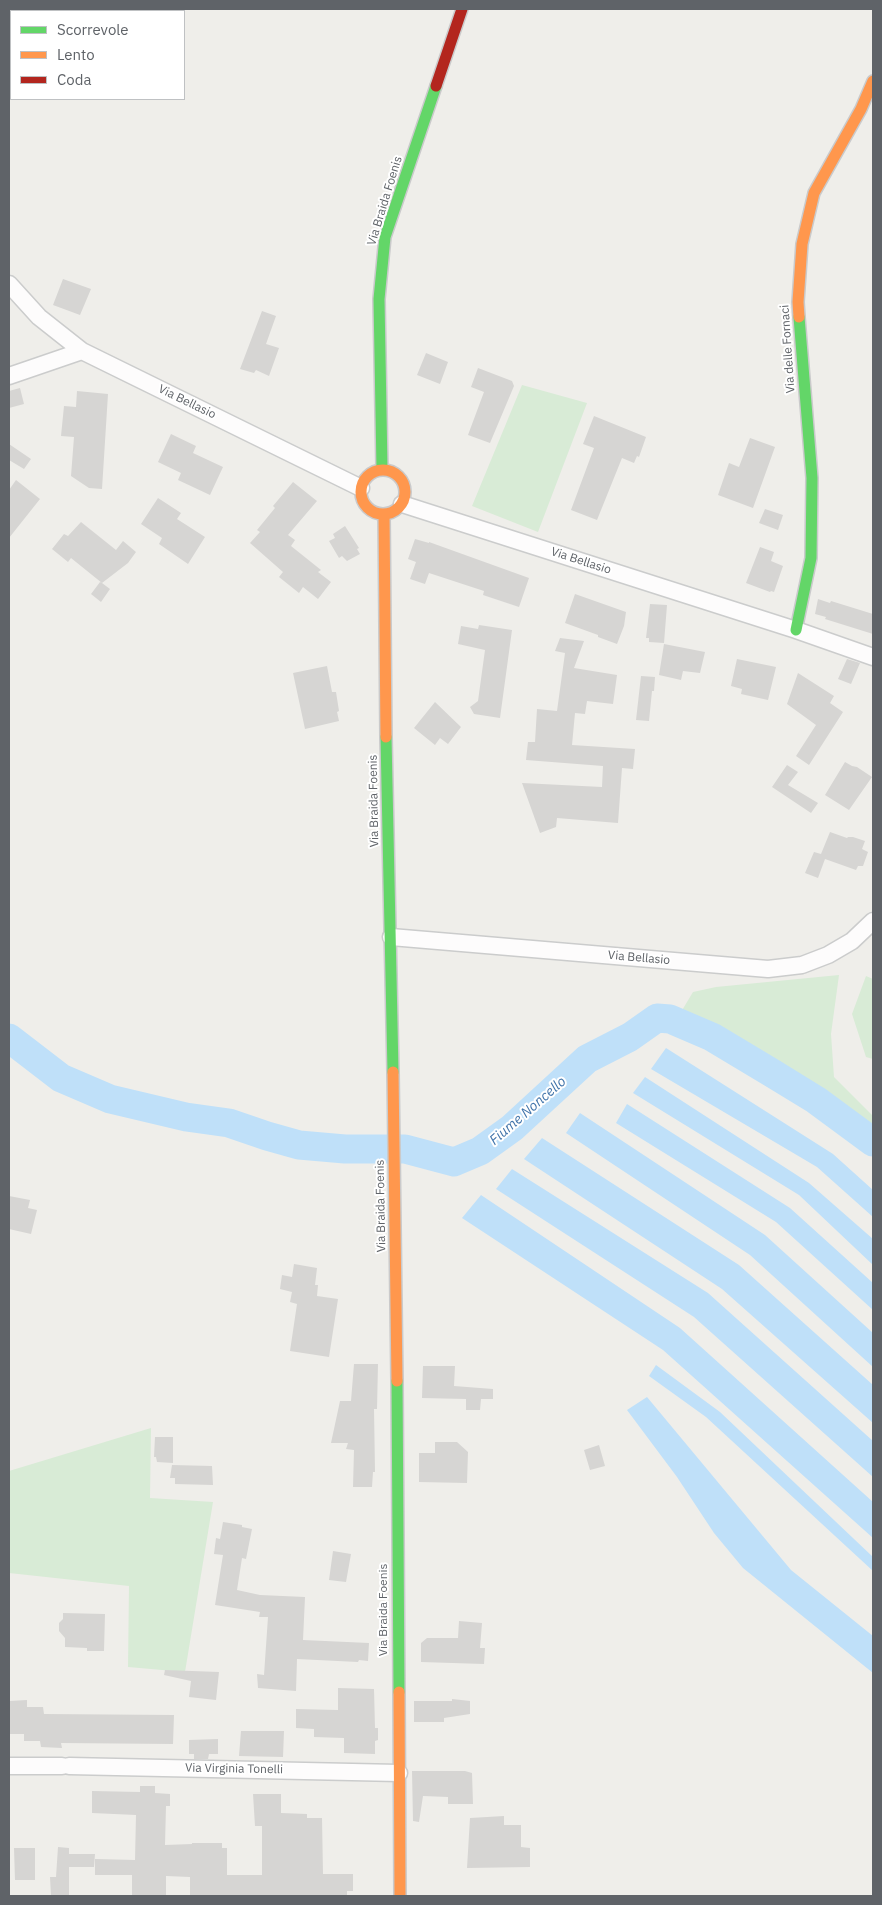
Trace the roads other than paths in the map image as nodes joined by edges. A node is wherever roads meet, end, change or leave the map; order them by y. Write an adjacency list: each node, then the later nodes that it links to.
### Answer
1 (462, 9): 6 (street, Via Braida Foenis)
2 (873, 81): 10 (street, Via delle Fornaci)
3 (9, 284): 4 (street, Via Bellasio)
4 (82, 351): 5 (street); 7 (street, Via Bellasio)
5 (9, 376)
6 (382, 469): 7 (street); 8 (street)
7 (361, 488): 9 (street)
8 (402, 504): 9 (street); 10 (street, Via Bellasio)
9 (384, 514): 13 (street, Via Braida Foenis)
10 (796, 630): 11 (street, Via Bellasio)
11 (873, 657)
12 (873, 921): 13 (street, Via Bellasio)
13 (391, 937): 15 (street, Via Braida Foenis)
14 (9, 1766): 15 (street, Via Virginia Tonelli)
15 (399, 1772): 16 (street, Via Braida Foenis)
16 (400, 1896)

